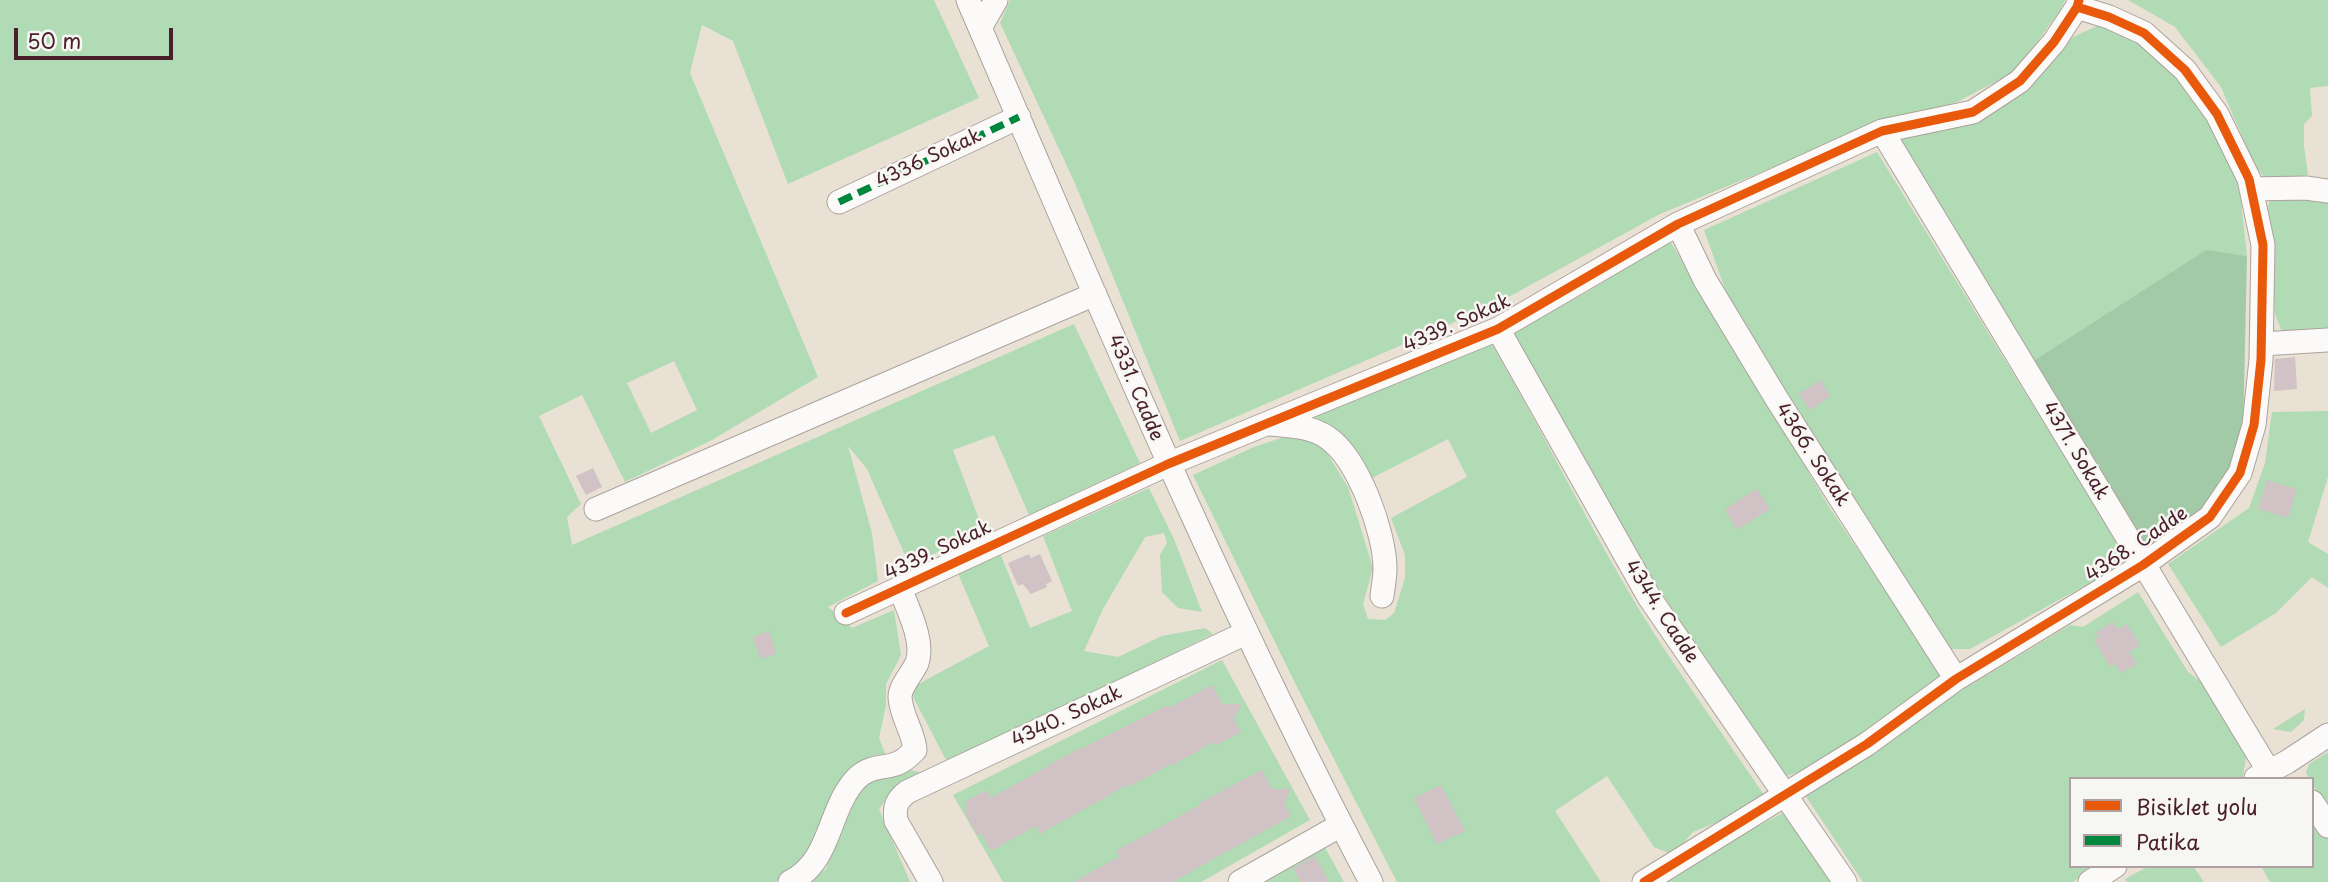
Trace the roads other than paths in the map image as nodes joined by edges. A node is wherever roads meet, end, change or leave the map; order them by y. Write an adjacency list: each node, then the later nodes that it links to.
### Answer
1 (968, 0): 4 (street, 4331. Cadde)
2 (996, 0): 4 (street)
3 (2078, 4): 6 (street, 4339. Sokak); 7 (street, 4368. Cadde)
4 (980, 28): 5 (street, 4331. Cadde)
5 (1018, 117): 9 (street, 4336 Sokak); 11 (street, 4331. Cadde)
6 (1882, 131): 10 (street, 4339. Sokak); 18 (street, 4371. Sokak)
7 (2251, 189): 8 (street); 14 (street, 4368. Cadde)
8 (2328, 191)
9 (839, 202)
10 (1678, 224): 12 (street, 4339. Sokak); 23 (street, 4366. Sokak)
11 (1095, 294): 16 (street, 4331. Cadde); 17 (street)
12 (1498, 329): 15 (street, 4339. Sokak); 26 (street, 4344. Cadde)
13 (2328, 340): 14 (street)
14 (2262, 344): 18 (street, 4368. Cadde)
15 (1267, 424): 16 (street, 4339. Sokak); 20 (street)
16 (1168, 464): 19 (street, 4339. Sokak); 22 (street, 4331. Cadde)
17 (596, 509)
18 (2143, 565): 23 (street, 4368. Cadde); 25 (street, 4371. Sokak)
19 (900, 588): 21 (street, 4339. Sokak); 30 (street)
20 (1382, 596)
21 (846, 613)
22 (1246, 633): 28 (street, 4331. Cadde); 31 (street, 4340. Sokak)
23 (1956, 679): 26 (street, 4368. Cadde)
24 (2328, 735): 25 (street)
25 (2277, 773)
26 (1784, 794): 34 (street, 4368. Cadde); 35 (street, 4344. Cadde)
27 (2314, 805): 29 (street)
28 (1341, 825): 32 (street); 33 (street, 4331. Cadde)
29 (2328, 826)
30 (790, 882)
31 (931, 882)
32 (1240, 882)
33 (1371, 882)
34 (1644, 882)
35 (1845, 882)

